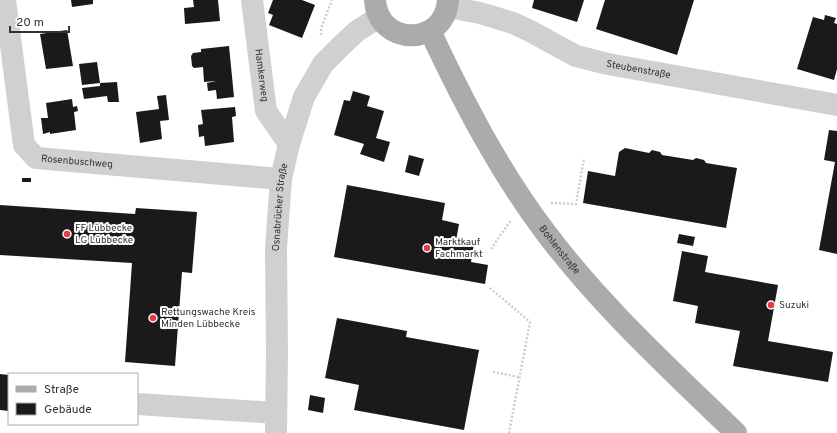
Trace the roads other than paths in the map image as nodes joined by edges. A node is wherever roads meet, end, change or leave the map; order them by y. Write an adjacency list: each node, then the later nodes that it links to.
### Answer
1 (5, 0): 8 (street, Rosenbuschweg)
2 (252, 0): 7 (street, Hamkerweg)
3 (448, 3): 5 (main road); 6 (street, Steubenstraße)
4 (377, 8): 5 (main road); 7 (street, Osnabrücker Straße)
5 (430, 31): 11 (main road, Bohlenstraße)
6 (837, 105)
7 (289, 144): 8 (street, Osnabrücker Straße)
8 (281, 179): 10 (street, Osnabrücker Straße)
9 (138, 404): 10 (street)
10 (276, 423)
11 (736, 433)

